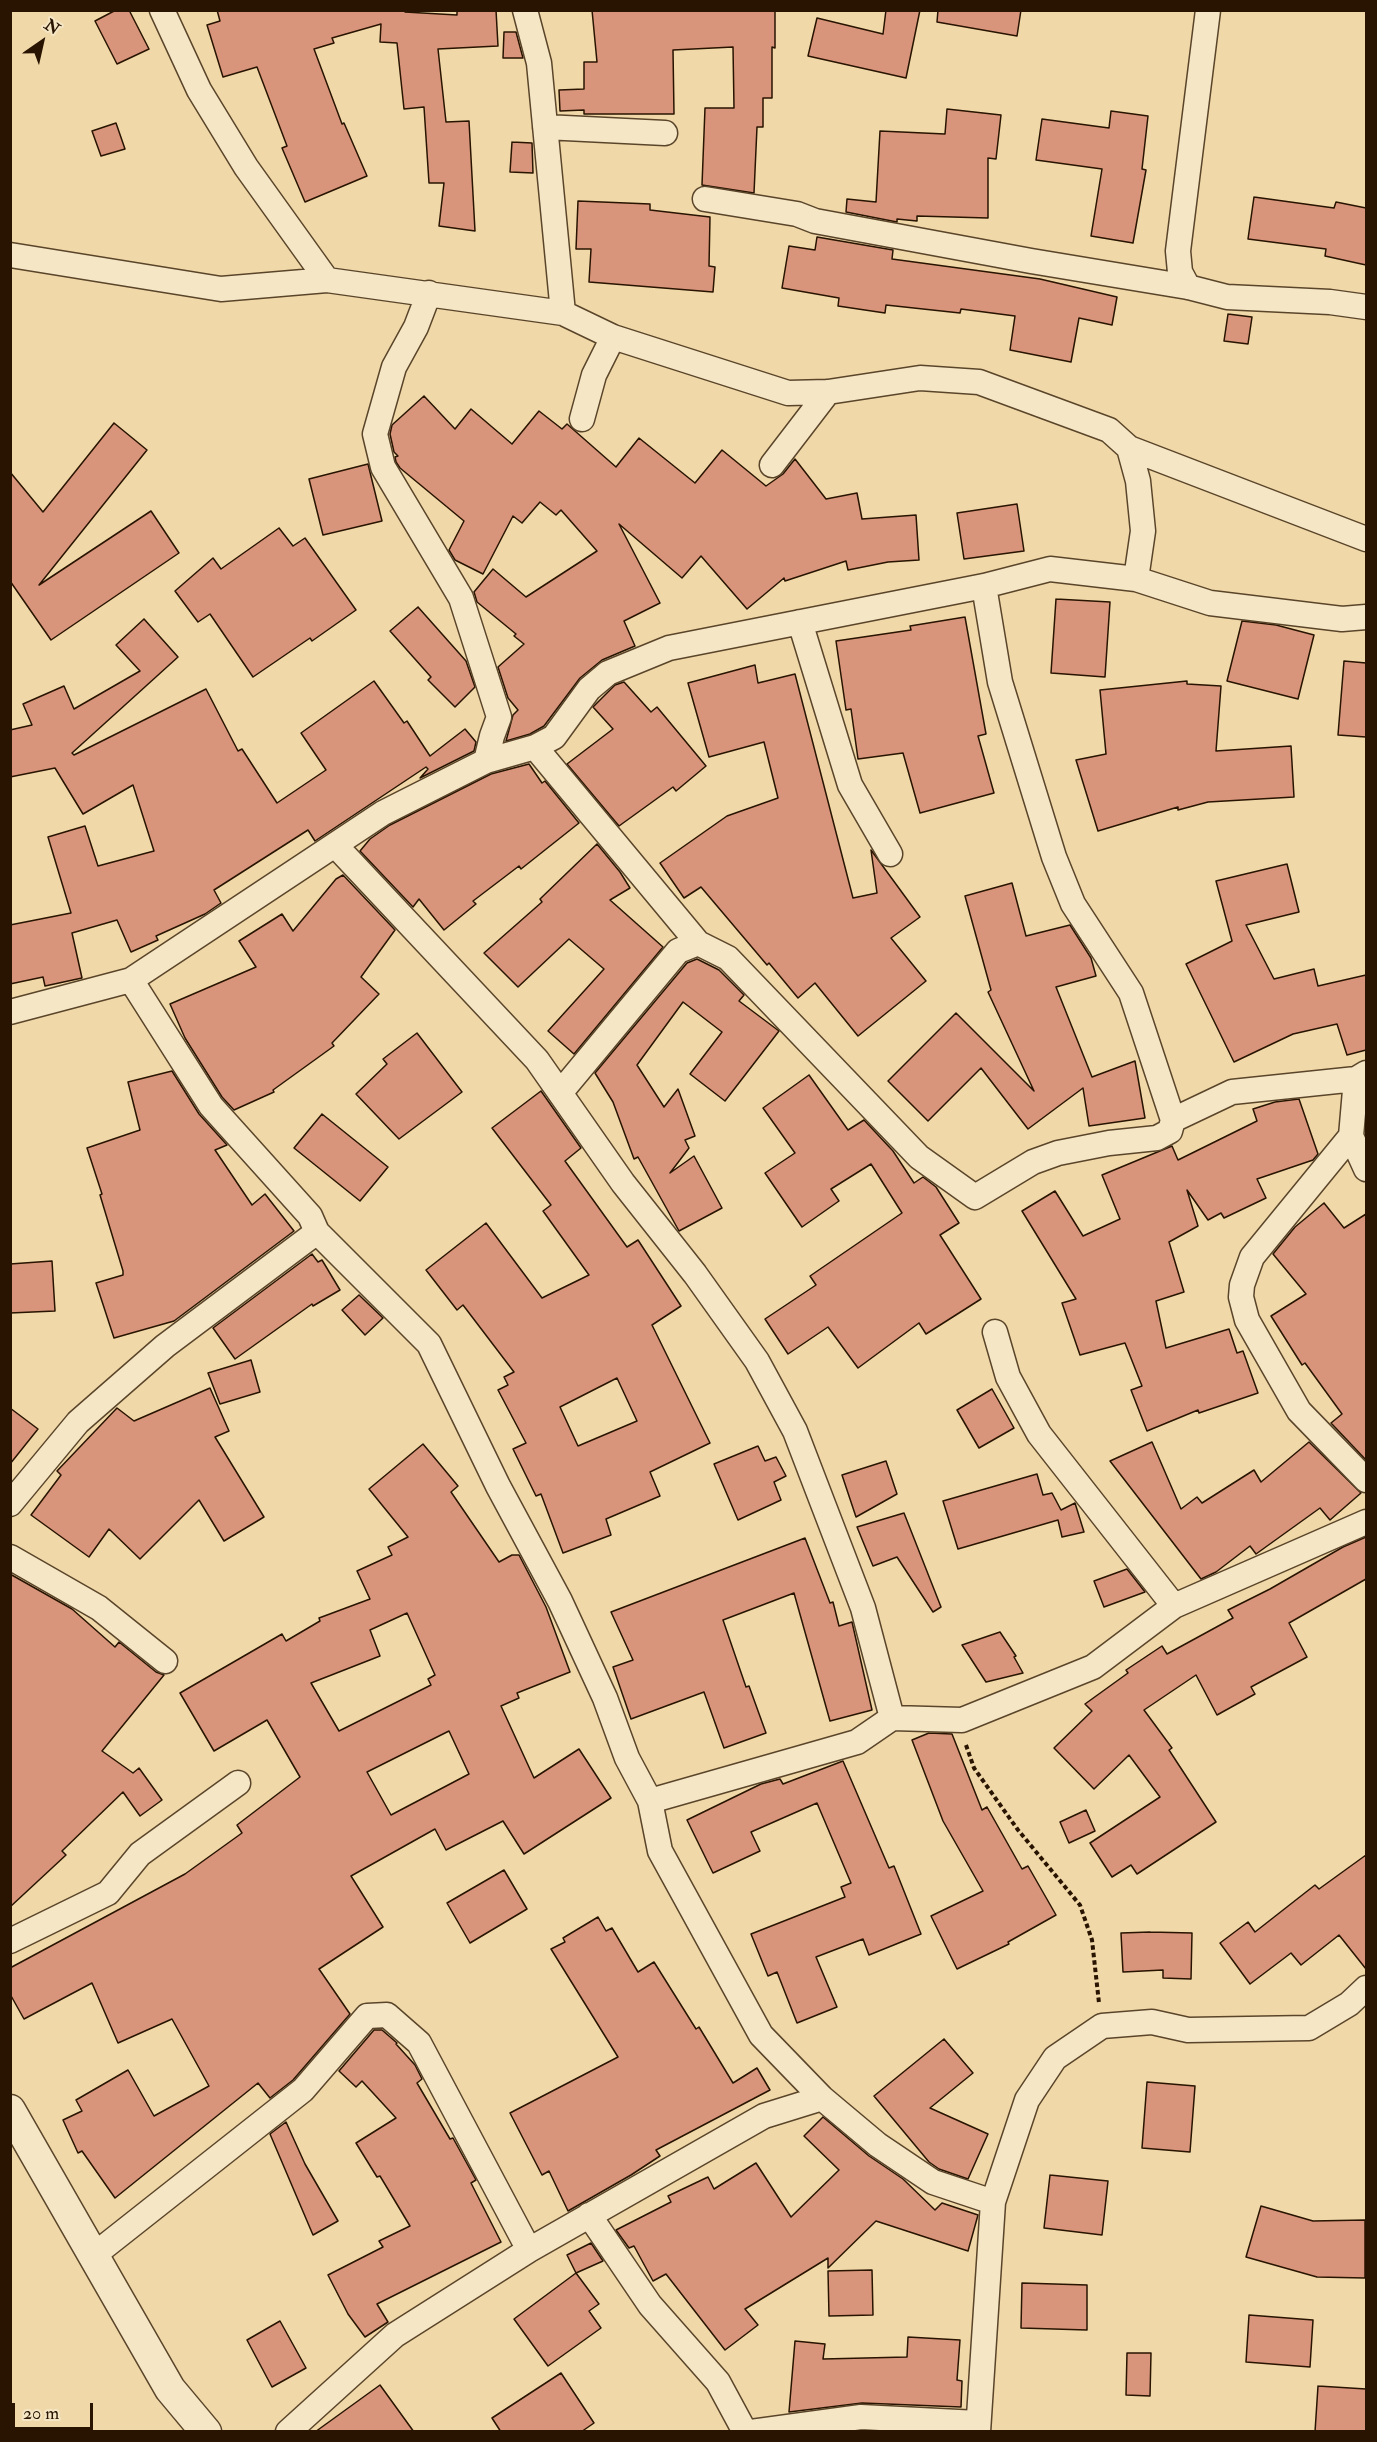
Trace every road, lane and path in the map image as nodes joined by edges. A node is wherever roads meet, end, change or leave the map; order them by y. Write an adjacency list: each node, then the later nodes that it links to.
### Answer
1 (162, 10): 9 (street)
2 (525, 10): 4 (street)
3 (1208, 10): 7 (street)
4 (545, 127): 5 (street); 14 (street)
5 (665, 133)
6 (705, 199): 10 (street)
7 (1178, 250): 10 (street); 11 (street)
8 (10, 255): 9 (street)
9 (327, 280): 12 (street)
10 (1151, 281): 11 (street)
11 (1188, 287): 13 (street)
12 (429, 293): 14 (street); 26 (street)
13 (1366, 307)
14 (563, 313): 15 (street)
15 (613, 337): 16 (street); 17 (street)
16 (828, 392): 18 (street); 19 (street)
17 (582, 419)
18 (1129, 448): 20 (street); 21 (street)
19 (772, 465)
20 (1366, 539)
21 (1136, 579): 22 (street); 23 (street)
22 (984, 586): 24 (street); 34 (street)
23 (1366, 617)
24 (800, 622): 25 (street); 28 (street)
25 (535, 747): 26 (street); 29 (street)
26 (486, 761): 27 (street)
27 (335, 845): 30 (street); 33 (street)
28 (890, 854)
29 (698, 943): 33 (street); 34 (street)
30 (131, 980): 31 (street); 37 (street)
31 (10, 1012)
32 (1361, 1076): 34 (street); 35 (street)
33 (560, 1094): 45 (street)
34 (1173, 1120)
35 (1351, 1136): 36 (street); 39 (street)
36 (1366, 1169)
37 (317, 1232): 40 (street); 48 (street)
38 (994, 1332): 43 (street)
39 (1366, 1480)
40 (10, 1504)
41 (1366, 1522): 43 (street)
42 (10, 1557): 44 (street)
43 (1174, 1606): 46 (street)
44 (165, 1660)
45 (892, 1718): 46 (street); 48 (street)
46 (962, 1720): 51 (path)
47 (238, 1783): 49 (street)
48 (650, 1802): 52 (street)
49 (10, 1941)
50 (1366, 1988): 51 (street)
51 (1102, 2026): 54 (street)
52 (822, 2098): 54 (street); 55 (street)
53 (10, 2110): 57 (street)
54 (993, 2202): 58 (street)
55 (589, 2215): 56 (street); 61 (street)
56 (529, 2250): 57 (street); 60 (street)
57 (94, 2255): 59 (street)
58 (978, 2428): 62 (street)
59 (206, 2432)
60 (288, 2432)
61 (745, 2432)
62 (751, 2432)

